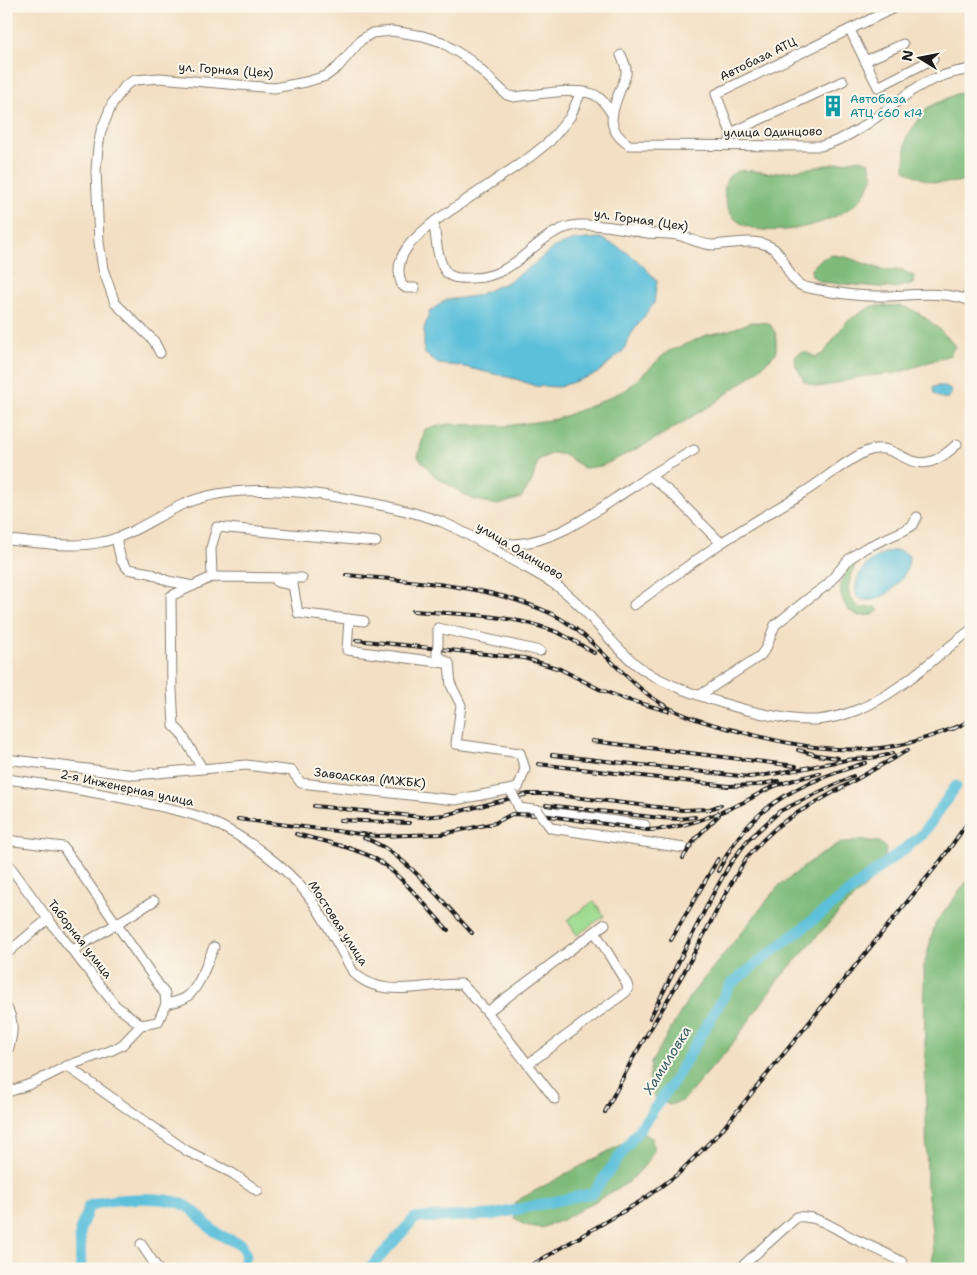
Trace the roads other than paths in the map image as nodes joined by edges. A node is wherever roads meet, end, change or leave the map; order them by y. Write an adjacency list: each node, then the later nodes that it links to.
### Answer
1 (898, 6): 2 (street, Автобаза АТЦ)
2 (850, 30): 6 (street); 11 (street, Автобаза АТЦ)
3 (903, 44): 6 (street)
4 (621, 56): 10 (street)
5 (933, 59): 6 (street)
6 (865, 61)
7 (971, 69): 13 (street, улица Одинцово)
8 (843, 81): 11 (street)
9 (581, 92): 10 (street, ул. Горная (Цех)); 14 (street); 17 (street, ул. Горная (Цех))
10 (612, 114): 12 (street, ул. Горная (Цех))
11 (730, 133): 13 (street, Автобаза АТЦ)
12 (618, 138): 13 (street, улица Одинцово)
13 (729, 146)
14 (434, 221): 15 (street); 16 (street, ул. Горная (Цех))
15 (415, 288)
16 (971, 301)
17 (160, 353)
18 (957, 444): 26 (street)
19 (694, 450): 20 (street)
20 (650, 476): 22 (street); 26 (street)
21 (917, 517): 37 (street)
22 (472, 536): 23 (street, улица Одинцово); 37 (street, улица Одинцово)
23 (116, 538): 24 (street, улица Одинцово); 30 (street)
24 (6, 540)
25 (376, 542): 27 (street)
26 (721, 543): 31 (street)
27 (212, 577): 28 (street); 30 (street)
28 (257, 578): 29 (street); 32 (street)
29 (302, 578)
30 (193, 586): 39 (street)
31 (634, 605)
32 (349, 619): 33 (street); 36 (street)
33 (364, 621)
34 (971, 630): 37 (street, улица Одинцово)
35 (540, 651): 36 (street)
36 (449, 663): 41 (street)
37 (700, 695)
38 (6, 759): 39 (street, Заводская (МЖБК))
39 (202, 768): 41 (street, Заводская (МЖБК))
40 (6, 779): 46 (street, 2-я Инженерная улица)
41 (512, 794): 42 (street)
42 (538, 811): 43 (street); 45 (street, bridge)
43 (645, 825)
44 (6, 840): 50 (street)
45 (684, 848)
46 (262, 853): 58 (street, Мостовая улица)
47 (6, 860): 49 (street, Таборная улица)
48 (154, 901): 50 (street)
49 (48, 919): 54 (street, Таборная улица); 55 (street)
50 (116, 923): 54 (street); 56 (street)
51 (605, 924): 52 (street)
52 (595, 932): 58 (street); 61 (street)
53 (214, 947): 56 (street)
54 (73, 950): 59 (street, Таборная улица)
55 (6, 954)
56 (166, 1004): 59 (street)
57 (6, 1007): 60 (main road)
58 (487, 1012): 61 (street, Мостовая улица)
59 (141, 1025): 62 (street)
60 (6, 1054)
61 (528, 1064): 64 (street, Мостовая улица)
62 (67, 1066): 63 (street); 65 (street)
63 (6, 1091)
64 (556, 1100)
65 (258, 1190)
66 (141, 1244): 68 (street)
67 (902, 1262): 69 (street)
68 (158, 1269)
69 (739, 1269)

